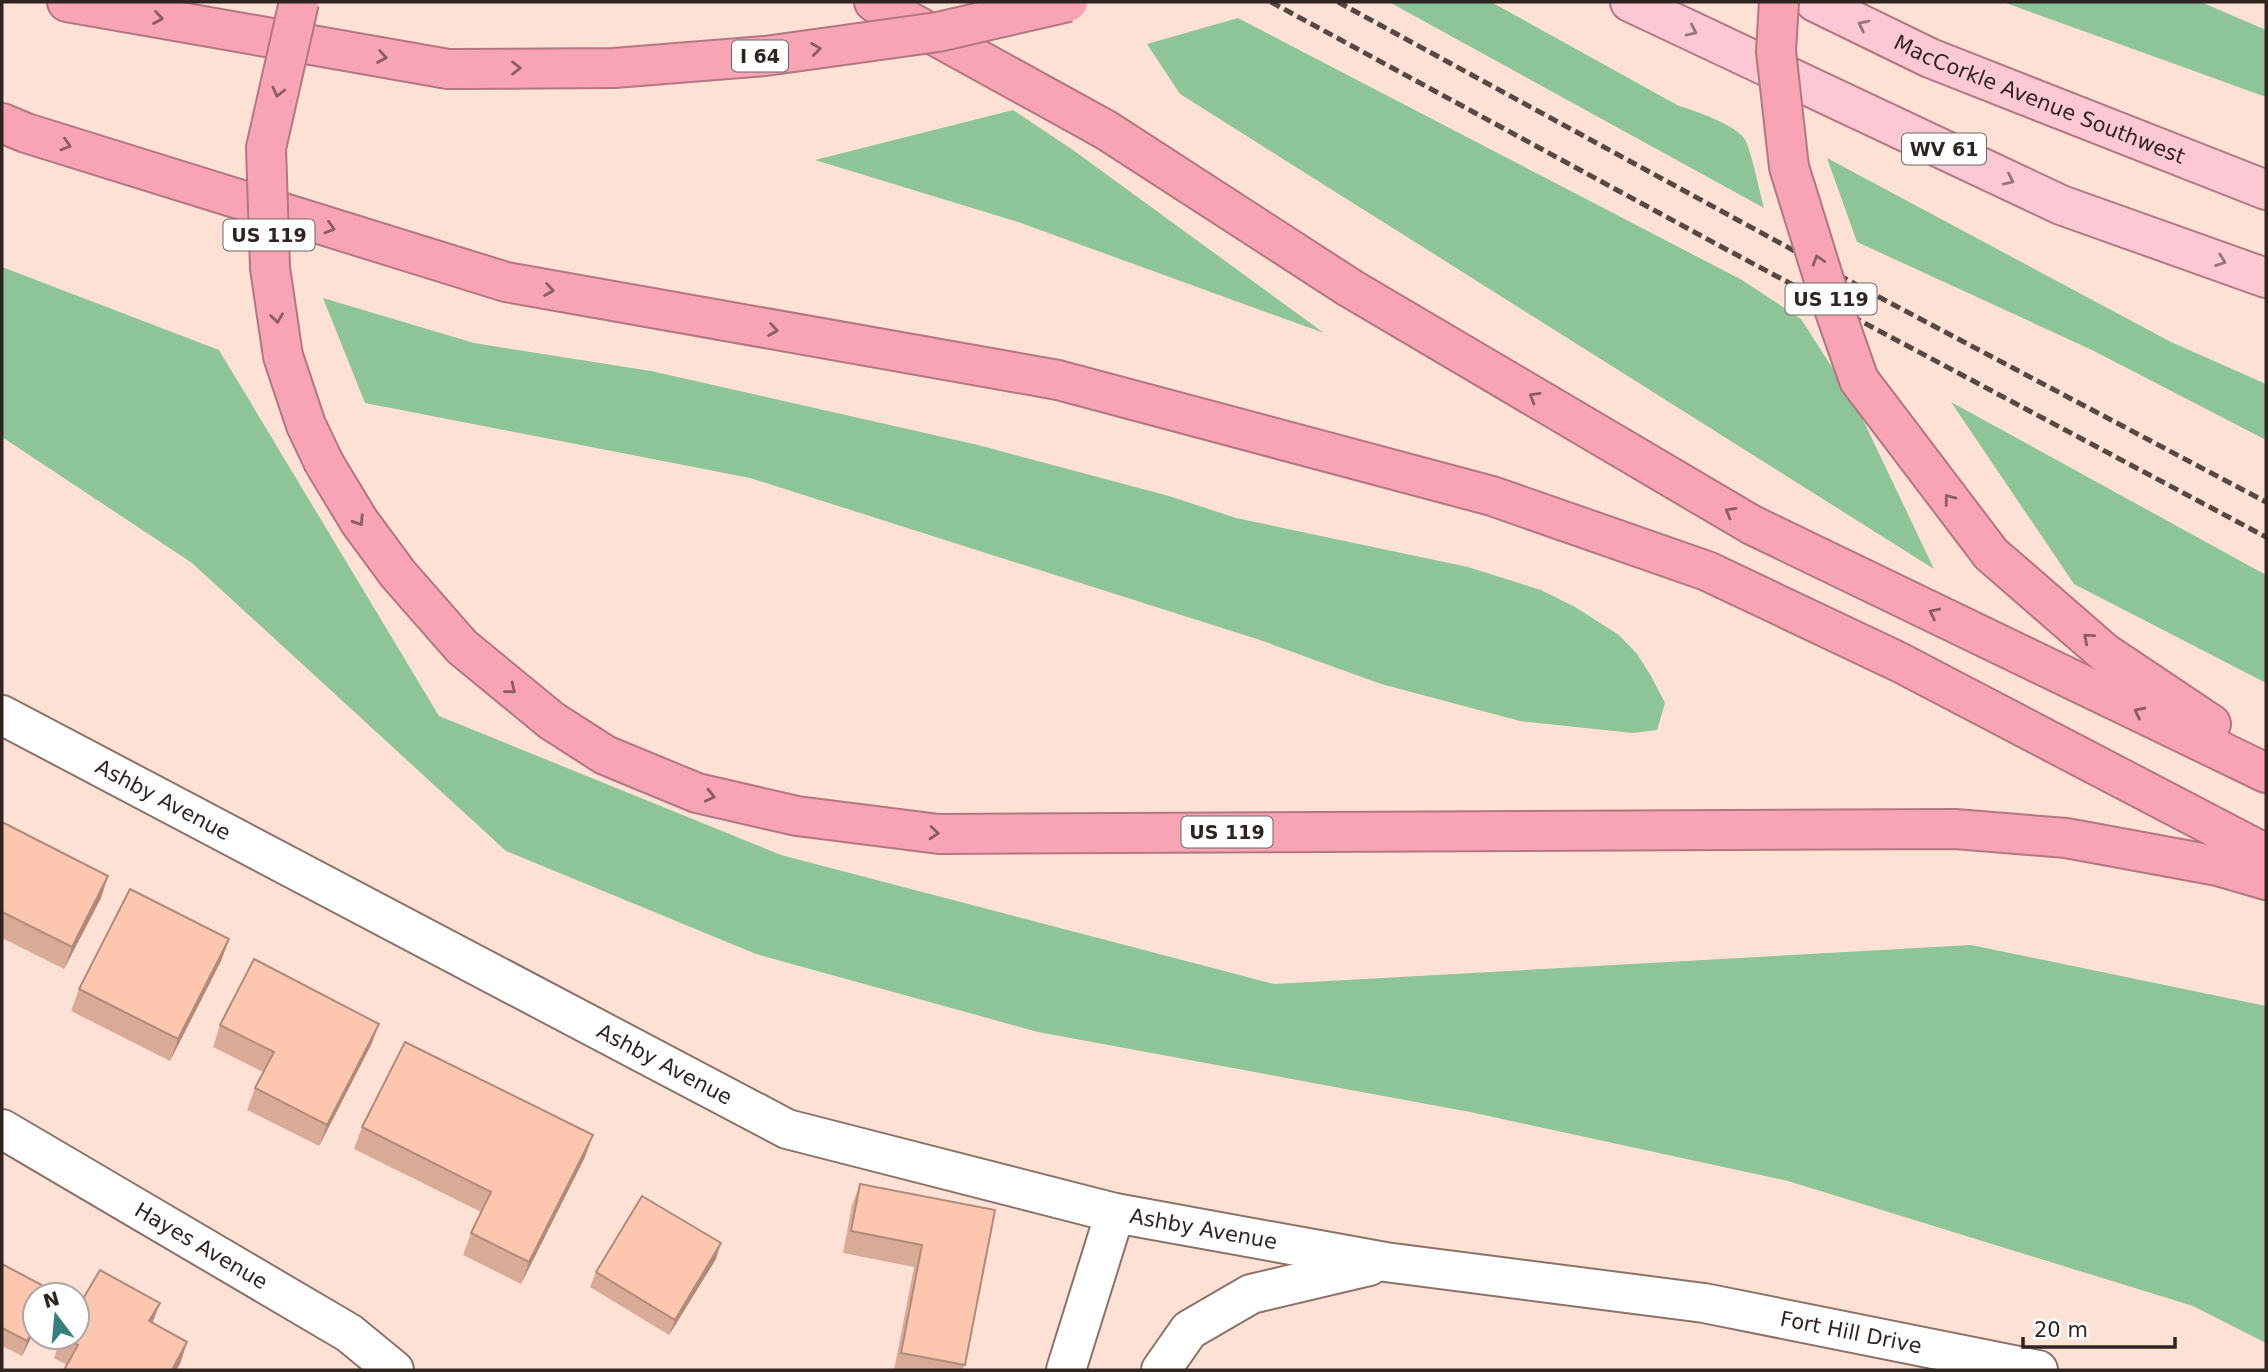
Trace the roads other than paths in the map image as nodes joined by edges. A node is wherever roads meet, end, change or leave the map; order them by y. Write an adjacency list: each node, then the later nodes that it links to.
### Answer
1 (67, 2): 4 (highway, I 64, one-way to 4, bridge)
2 (299, 2): 15 (highway, US 119, one-way to 15, bridge)
3 (874, 2): 13 (highway, one-way to 3)
4 (1068, 2)
5 (1630, 2): 10 (main road, WV 61, one-way to 10)
6 (1779, 2): 12 (highway, US 119, one-way to 6, bridge)
7 (1815, 2): 9 (main road, MacCorkle Avenue Southwest, one-way to 7)
8 (2, 123): 14 (highway, one-way to 14)
9 (2266, 190)
10 (2266, 278)
11 (2, 715): 17 (street, Ashby Avenue)
12 (2266, 758)
13 (2266, 773)
14 (2266, 854)
15 (2266, 880)
16 (2, 1129): 20 (street, Hayes Avenue)
17 (1115, 1213): 18 (street, Ashby Avenue); 21 (street)
18 (1384, 1262): 19 (street, Ashby Avenue); 22 (street, Ashby Avenue)
19 (1704, 1303): 23 (street, Fort Hill Drive)
20 (394, 1370)
21 (1066, 1370)
22 (1161, 1370)
23 (2038, 1370)

